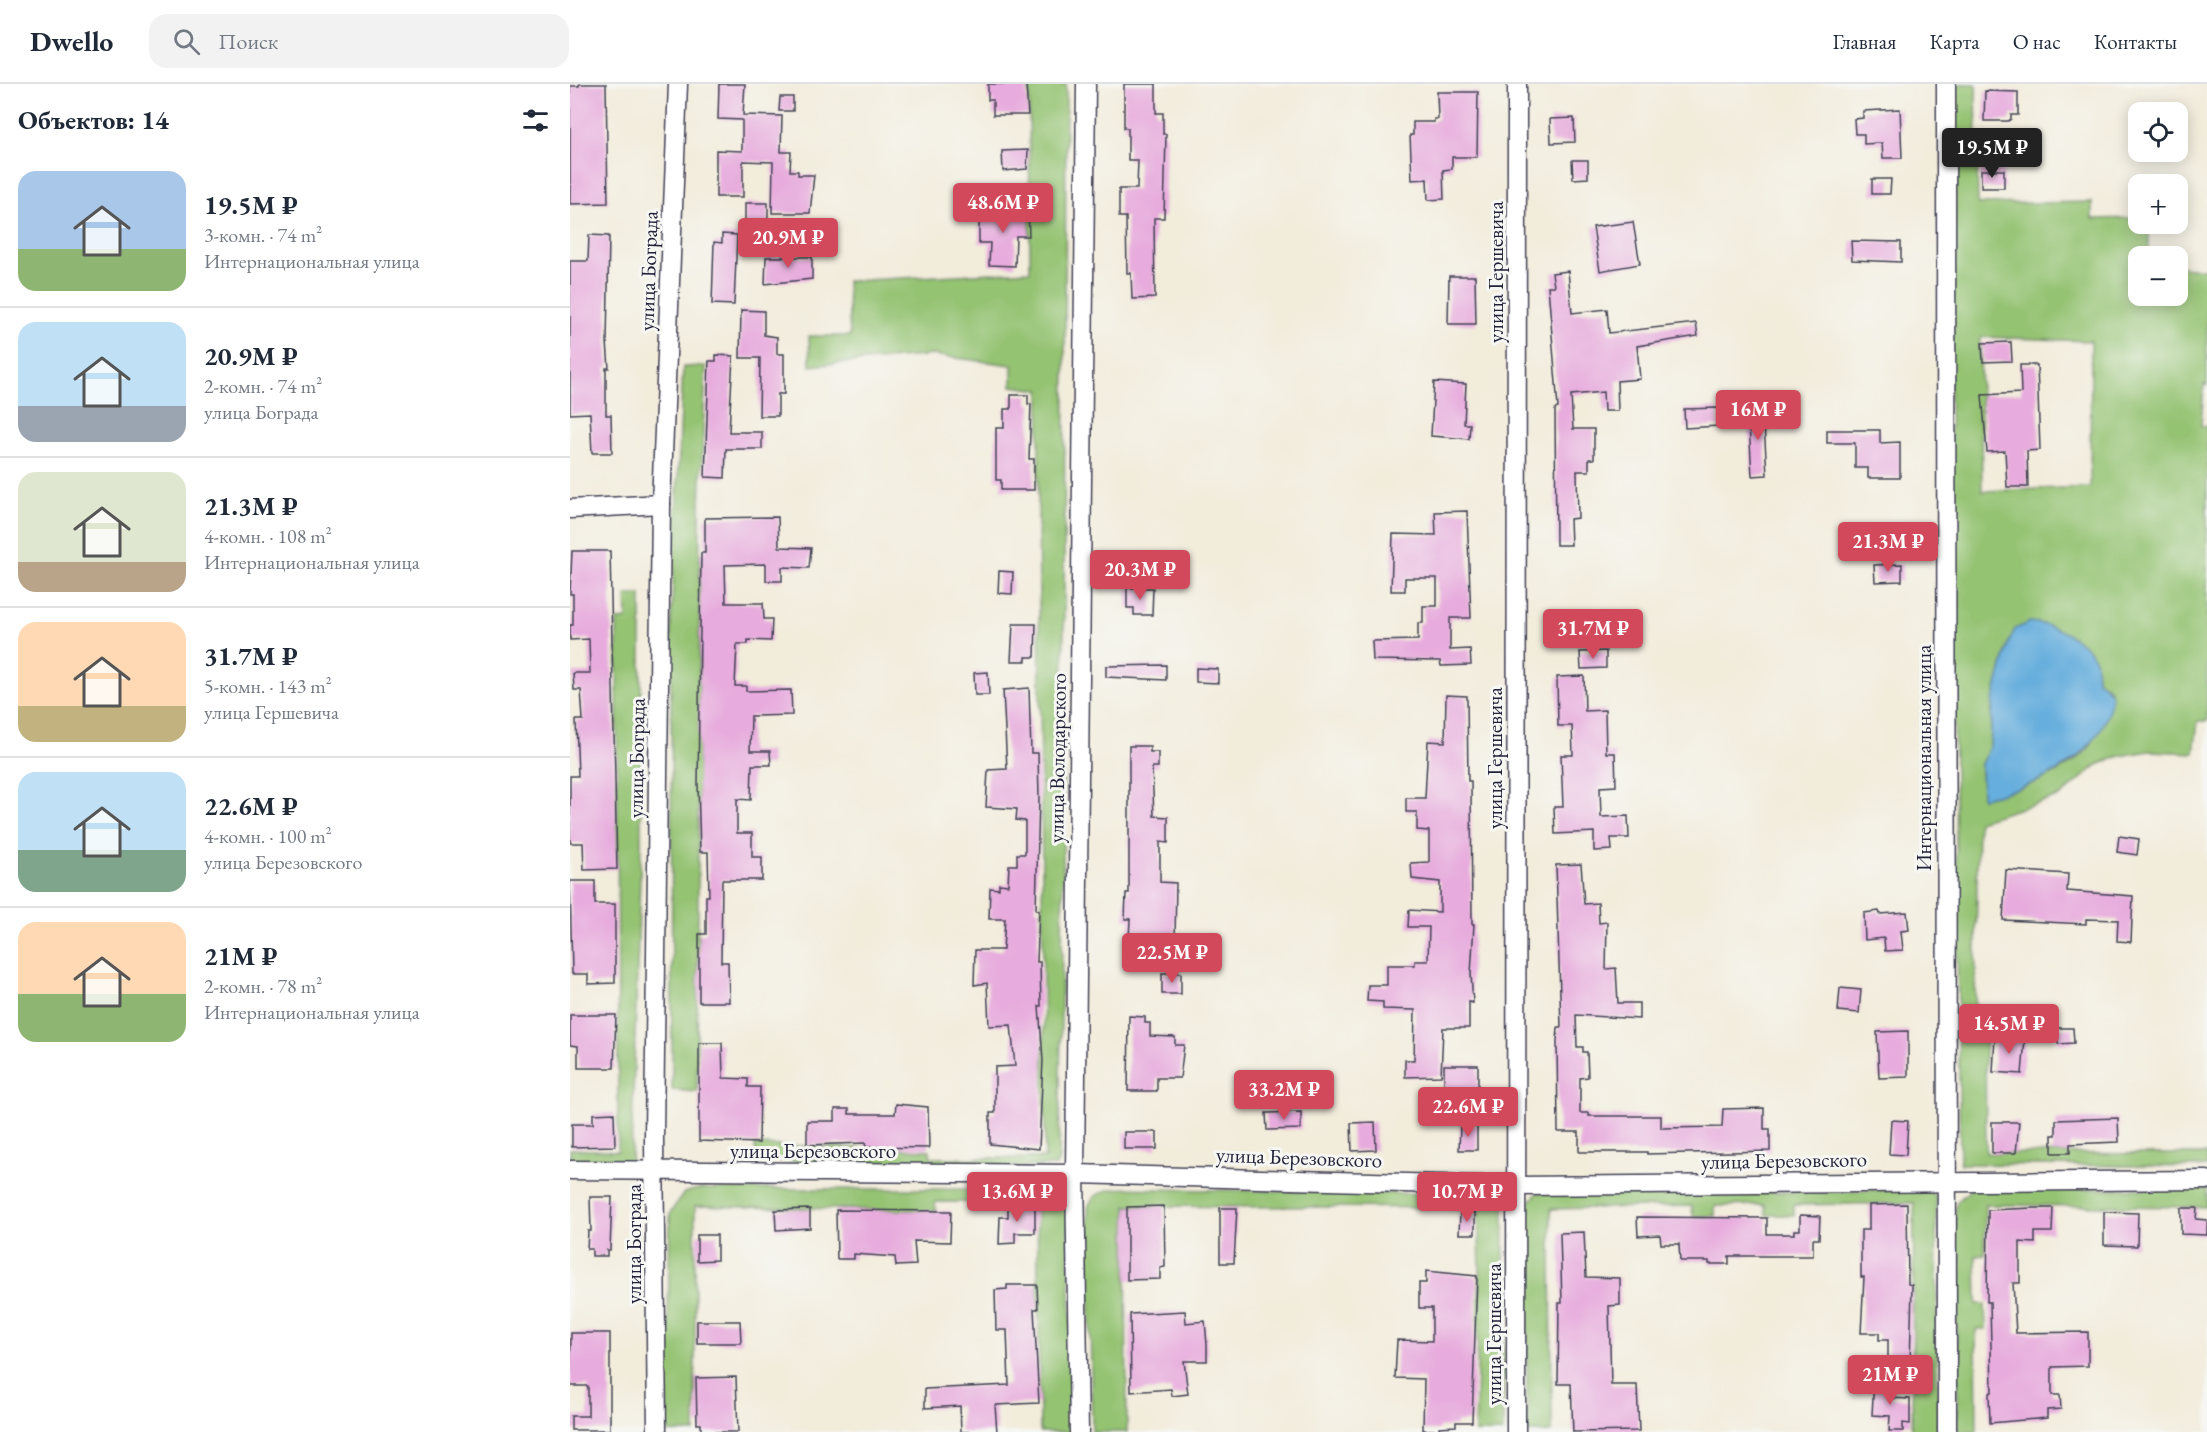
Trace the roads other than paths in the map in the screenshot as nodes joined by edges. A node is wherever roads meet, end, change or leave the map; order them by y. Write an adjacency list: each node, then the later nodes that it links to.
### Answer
1 (678, 84): 5 (street, улица Бограда)
2 (1086, 84): 9 (street, улица Володарского)
3 (1517, 84): 12 (street, улица Гершевича)
4 (1946, 84): 10 (street, Интернациональная улица)
5 (661, 504): 6 (street); 8 (street, улица Бограда)
6 (570, 509)
7 (570, 1170): 8 (street, улица Березовского)
8 (655, 1172): 9 (street, улица Березовского); 13 (street, улица Бограда)
9 (1075, 1174): 12 (street, улица Березовского); 14 (street, улица Володарского)
10 (1946, 1180): 11 (street, улица Березовского); 12 (street, улица Березовского); 16 (street, Интернациональная улица)
11 (2207, 1180)
12 (1515, 1186): 15 (street, улица Гершевича)
13 (657, 1432)
14 (1079, 1432)
15 (1516, 1432)
16 (1947, 1432)

